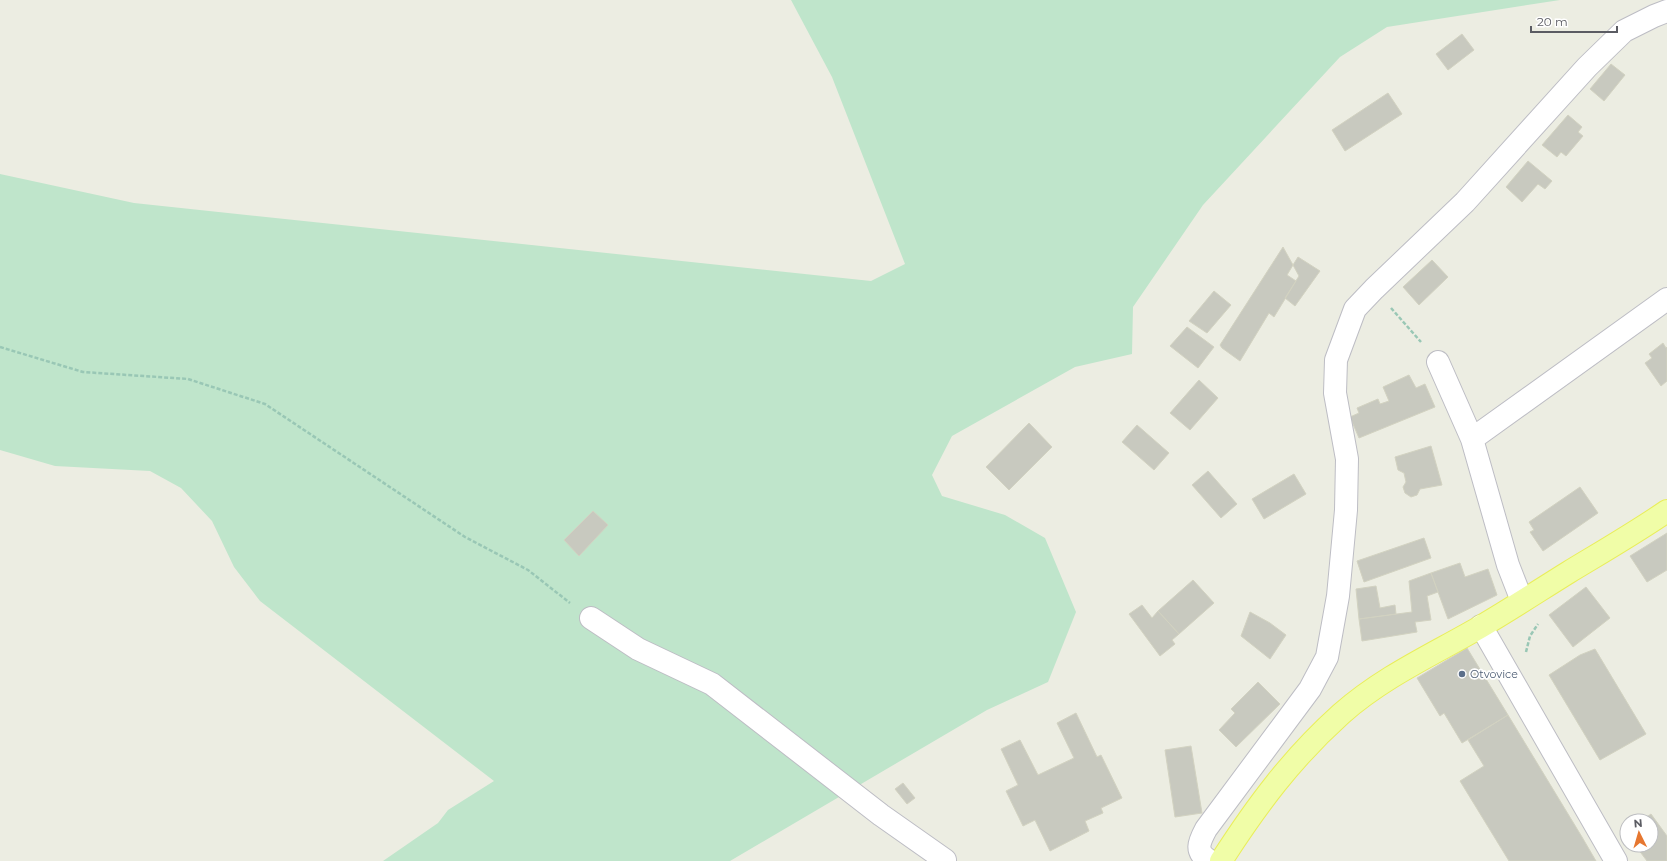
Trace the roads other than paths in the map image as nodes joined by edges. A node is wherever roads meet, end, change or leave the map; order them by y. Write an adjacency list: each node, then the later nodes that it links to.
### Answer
1 (1667, 11): 10 (street)
2 (1667, 299): 4 (street)
3 (1438, 362): 4 (street)
4 (1472, 439): 6 (street)
5 (1667, 511): 6 (main road)
6 (1522, 601): 8 (main road)
7 (591, 618): 9 (street)
8 (1481, 626): 11 (main road); 12 (street)
9 (945, 861)
10 (1210, 861)
11 (1221, 861)
12 (1616, 861)

